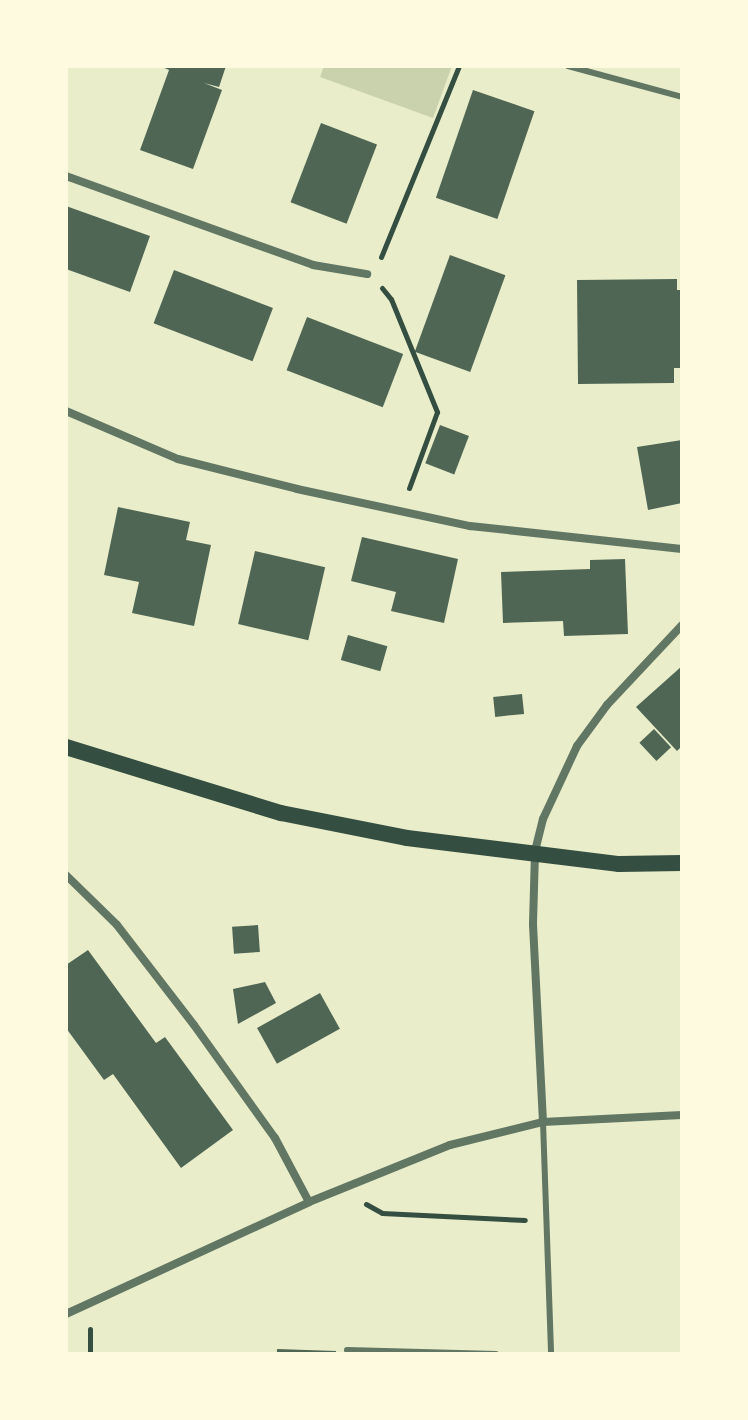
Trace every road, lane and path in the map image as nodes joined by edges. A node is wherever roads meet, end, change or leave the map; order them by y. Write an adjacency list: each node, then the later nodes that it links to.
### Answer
1 (459, 66): 5 (path)
2 (568, 66): 3 (lane)
3 (682, 97)
4 (66, 176): 5 (street)
5 (367, 274): 7 (path)
6 (66, 411): 8 (street)
7 (408, 491)
8 (682, 549)
9 (682, 625): 14 (street)
10 (66, 747): 11 (main road)
11 (682, 863)
12 (66, 875): 15 (street)
13 (682, 1115): 14 (street)
14 (543, 1122): 15 (street); 17 (lane)
15 (309, 1202): 18 (street)
16 (372, 1209): 17 (path)
17 (546, 1221): 21 (lane)
18 (66, 1314)
19 (347, 1350): 20 (lane)
20 (496, 1354)
21 (551, 1354)

